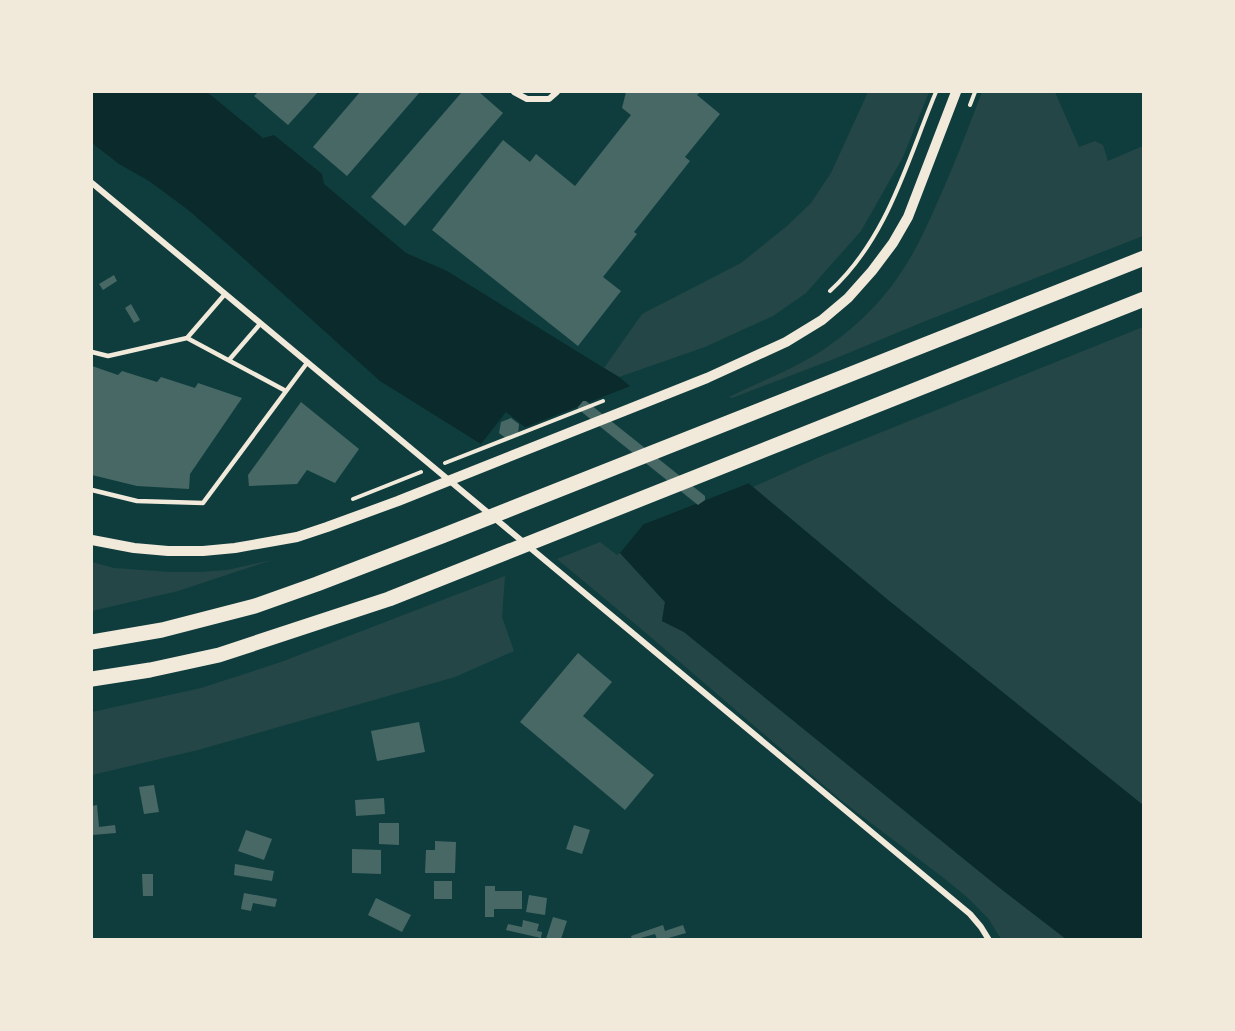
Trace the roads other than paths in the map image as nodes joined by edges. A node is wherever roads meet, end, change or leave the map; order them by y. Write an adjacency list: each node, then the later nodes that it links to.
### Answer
1 (514, 92): 2 (street)
2 (557, 92)
3 (956, 92): 15 (street)
4 (92, 183): 6 (street)
5 (1143, 258): 16 (highway)
6 (225, 294): 8 (street); 9 (lane)
7 (1143, 299): 17 (highway)
8 (260, 324): 11 (lane); 12 (street)
9 (187, 338): 10 (lane); 11 (lane)
10 (92, 352)
11 (229, 360): 13 (lane)
12 (307, 363): 13 (lane); 18 (street)
13 (286, 391): 14 (lane)
14 (92, 490)
15 (92, 540)
16 (92, 642)
17 (92, 679)
18 (989, 939)

